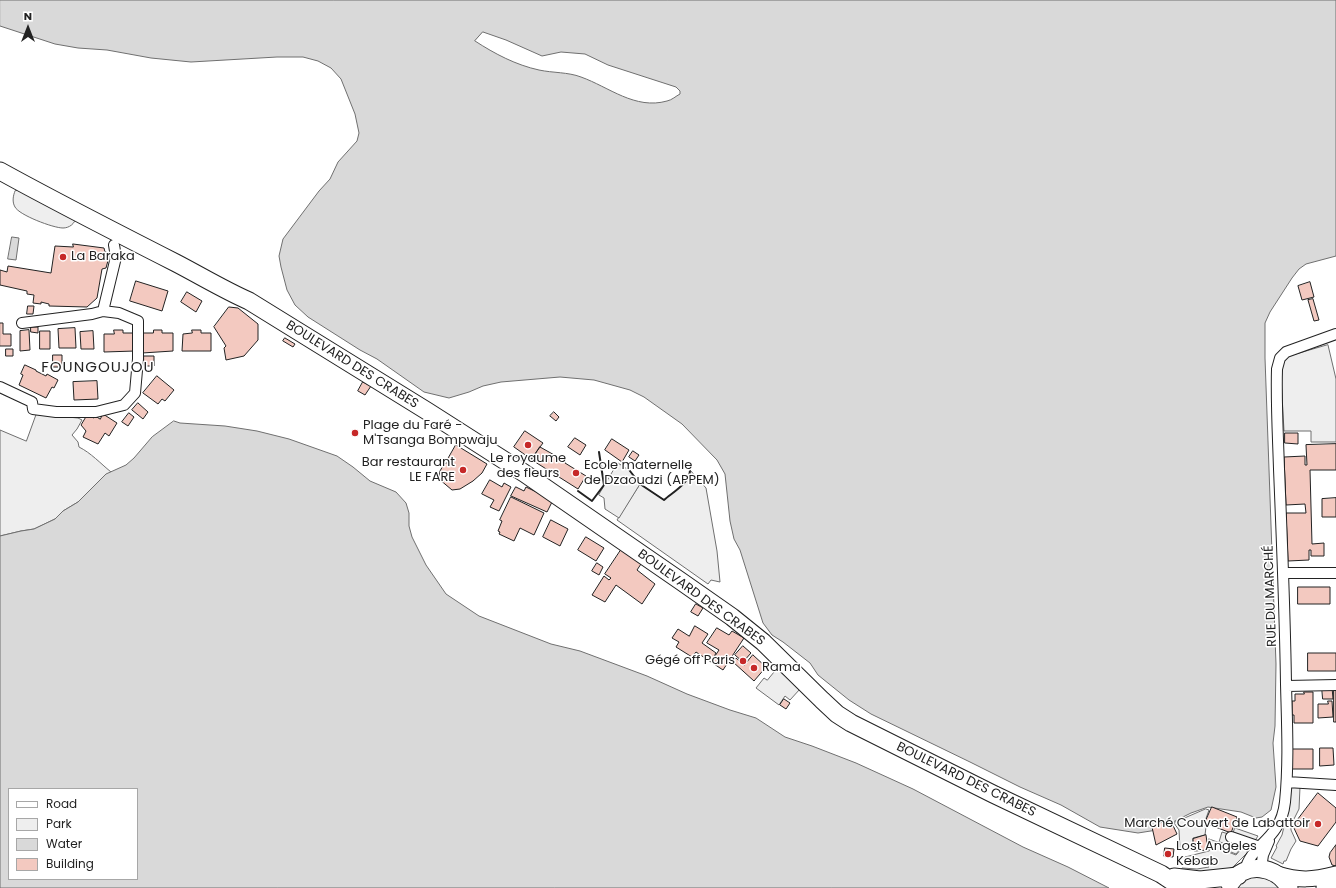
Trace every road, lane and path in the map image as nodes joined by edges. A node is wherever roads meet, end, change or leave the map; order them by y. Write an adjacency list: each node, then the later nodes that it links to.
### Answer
1 (0, 160): 4 (main road, BOULEVARD DES CRABES)
2 (0, 171): 4 (main road, BOULEVARD DES CRABES)
3 (114, 246): 5 (street)
4 (249, 301): 18 (main road, BOULEVARD DES CRABES)
5 (103, 311): 6 (street); 8 (street)
6 (22, 323)
7 (1336, 334): 9 (street, RUE DU MARCHÉ)
8 (0, 387)
9 (1282, 573): 10 (street); 12 (street, RUE DU MARCHÉ)
10 (1336, 573)
11 (1336, 685): 12 (street)
12 (1286, 686): 13 (street, RUE DU MARCHÉ)
13 (1286, 782): 14 (street); 15 (street, RUE DU MARCHÉ)
14 (1336, 785)
15 (1272, 834): 17 (street, RUE DU MARCHÉ); 20 (street, RUE DU MARCHÉ)
16 (1231, 838): 17 (street)
17 (1260, 847): 20 (street, RUE DU MARCHÉ)
18 (1161, 874): 20 (main road, BOULEVARD DES CRABES); 22 (main road, BOULEVARD DES CRABES)
19 (1336, 874): 20 (main road)
20 (1250, 875): 23 (main road)
21 (1336, 885): 24 (main road)
22 (1187, 888)
23 (1289, 888)
24 (1324, 888)

